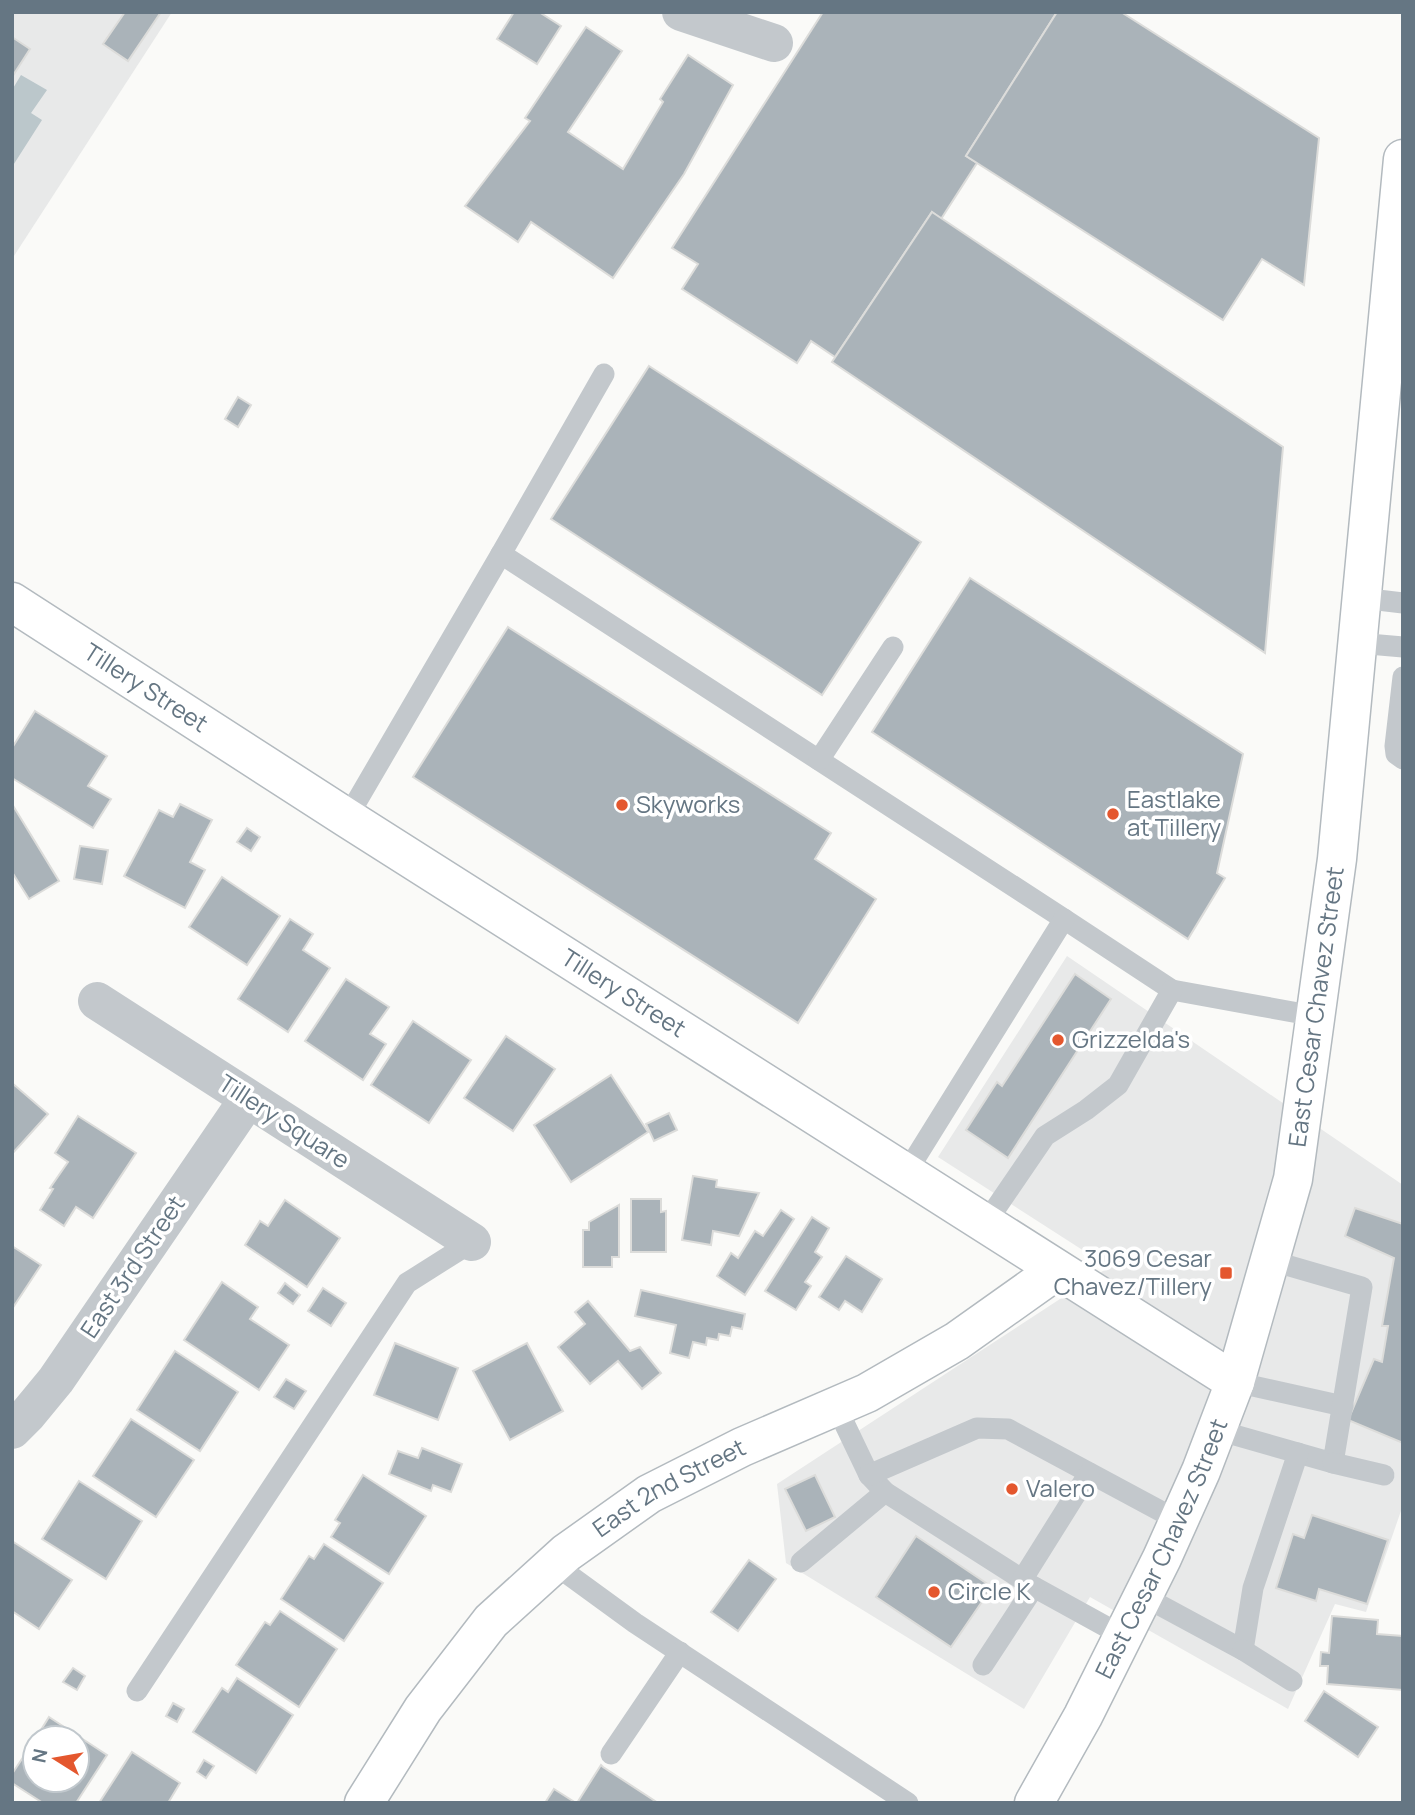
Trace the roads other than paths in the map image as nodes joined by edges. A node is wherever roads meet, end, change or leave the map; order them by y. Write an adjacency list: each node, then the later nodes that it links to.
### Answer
1 (681, 12): 2 (street)
2 (774, 43)
3 (1403, 159): 6 (street, East Cesar Chavez Street)
4 (604, 374): 5 (lane)
5 (501, 554): 14 (lane); 15 (lane)
6 (1362, 598): 8 (lane); 9 (street, East Cesar Chavez Street)
7 (12, 602): 15 (street, Tillery Street)
8 (1403, 603)
9 (1357, 643): 11 (lane); 19 (street, East Cesar Chavez Street)
10 (892, 647): 14 (lane)
11 (1403, 647)
12 (1403, 677): 13 (lane)
13 (1403, 759)
14 (819, 760): 16 (lane)
15 (347, 818): 21 (street, Tillery Street)
16 (1064, 919): 17 (lane); 21 (lane)
17 (1172, 990): 19 (lane); 22 (lane)
18 (97, 1001): 20 (street, Tillery Square)
19 (1315, 1016): 24 (street, East Cesar Chavez Street)
20 (247, 1099): 23 (street, Tillery Square); 29 (street, East 3rd Street)
21 (906, 1173): 22 (street, Tillery Street)
22 (985, 1224): 25 (street, Tillery Street)
23 (472, 1242): 47 (lane)
24 (1269, 1260): 26 (street, East Cesar Chavez Street); 28 (lane)
25 (1057, 1270): 26 (street, Tillery Street); 27 (street, East 2nd Street)
26 (1235, 1382): 28 (lane); 30 (street, East Cesar Chavez Street)
27 (836, 1406): 34 (lane); 39 (street, East 2nd Street)
28 (1343, 1406): 32 (lane)
29 (12, 1430)
30 (1217, 1430): 31 (lane); 37 (street, East Cesar Chavez Street)
31 (1298, 1453): 32 (lane); 43 (lane)
32 (1334, 1464): 35 (lane)
33 (1089, 1473): 34 (lane); 37 (lane); 40 (lane)
34 (869, 1475): 36 (lane)
35 (1384, 1475)
36 (885, 1492): 38 (lane); 40 (lane)
37 (1179, 1521): 41 (street, East Cesar Chavez Street)
38 (801, 1562)
39 (554, 1564): 44 (lane); 50 (street, East 2nd Street)
40 (1028, 1583): 42 (lane); 45 (lane)
41 (1143, 1596): 42 (street, East Cesar Chavez Street); 43 (lane)
42 (1123, 1636): 52 (street, East Cesar Chavez Street)
43 (1243, 1650): 46 (lane)
44 (680, 1652): 48 (lane); 49 (lane)
45 (983, 1665)
46 (1292, 1681)
47 (137, 1690)
48 (611, 1755)
49 (886, 1797): 51 (lane)
50 (364, 1803)
51 (908, 1803)
52 (1034, 1803)

